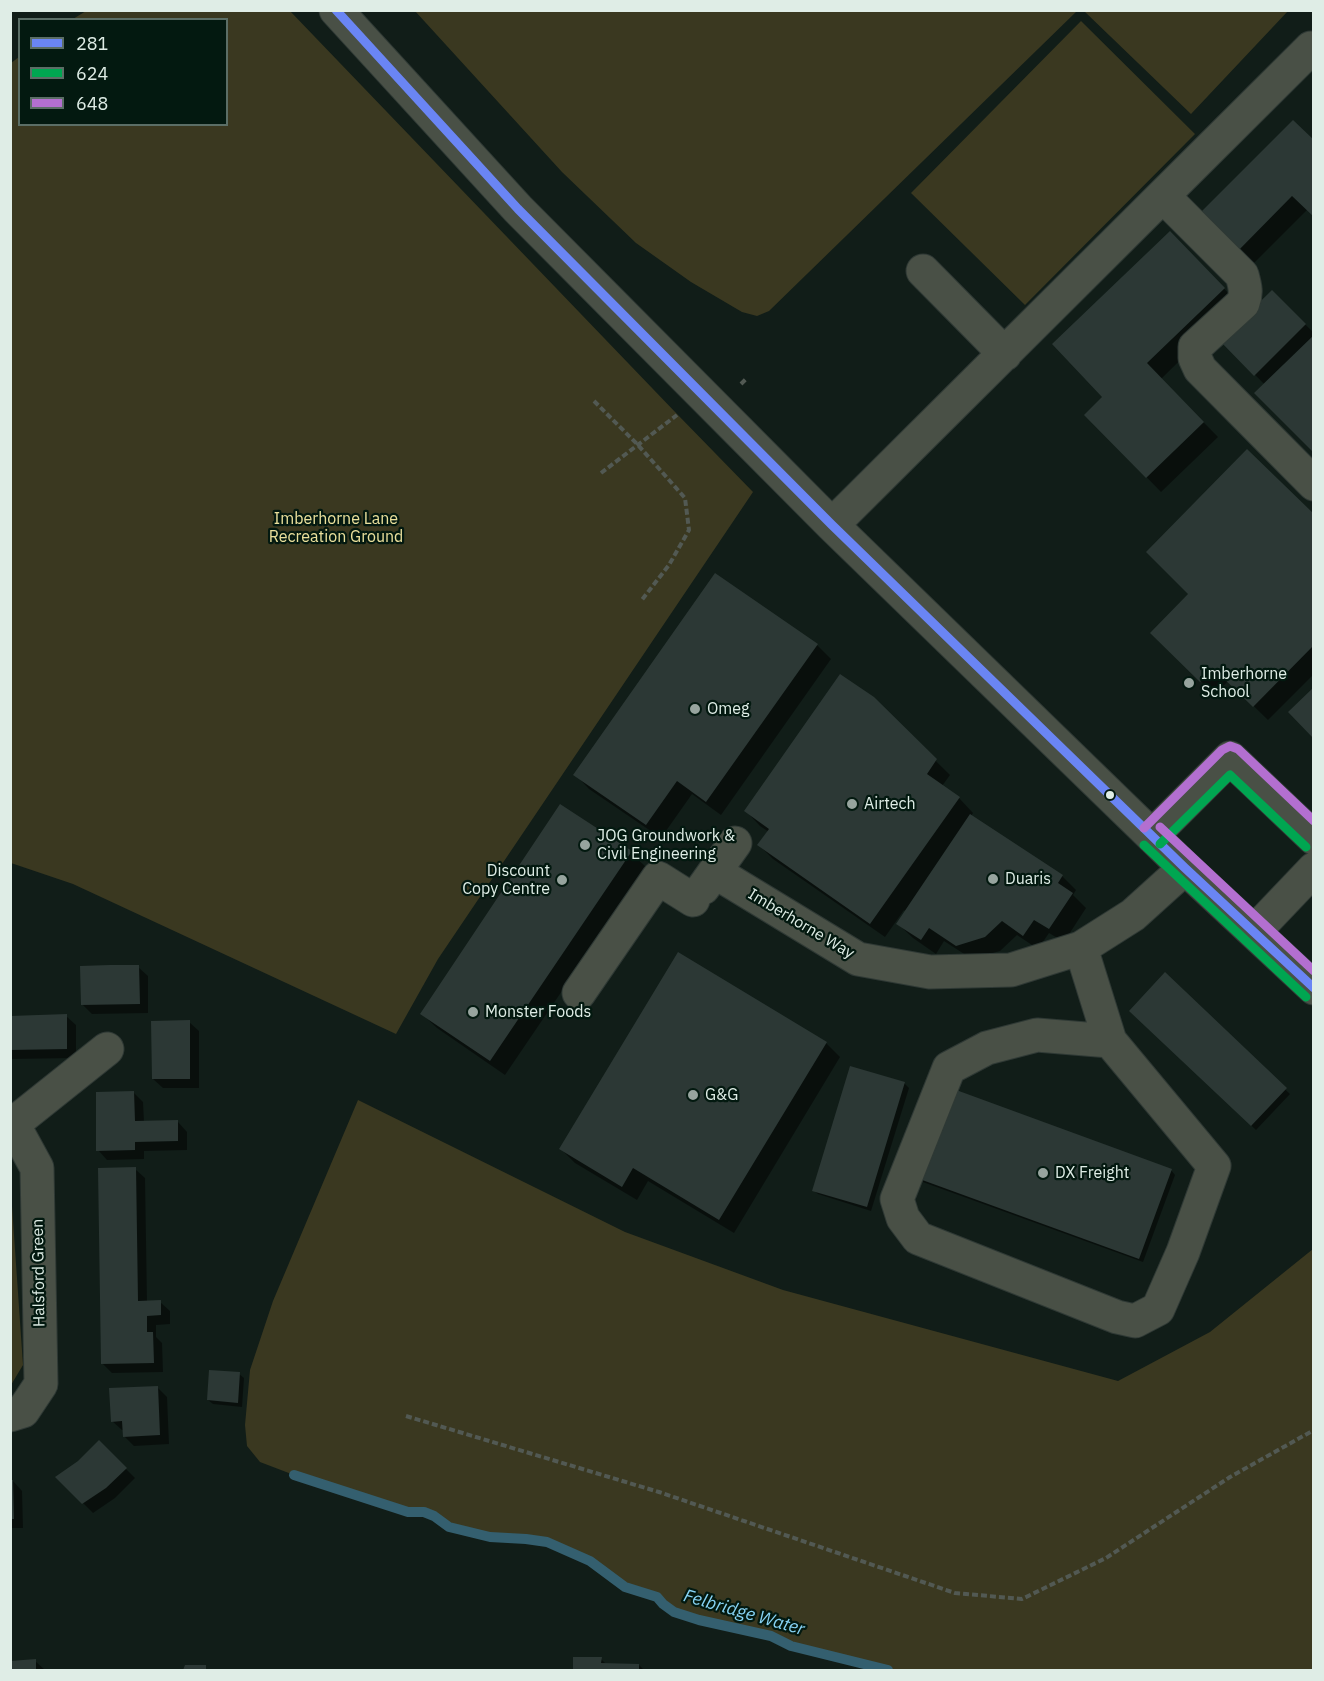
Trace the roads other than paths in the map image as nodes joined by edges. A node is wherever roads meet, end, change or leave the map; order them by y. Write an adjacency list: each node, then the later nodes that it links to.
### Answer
1 (336, 10): 7 (street)
2 (1311, 48): 3 (street)
3 (1163, 196): 5 (street); 6 (street)
4 (923, 271): 5 (street)
5 (1005, 354): 7 (street)
6 (1314, 484)
7 (832, 525): 8 (street)
8 (1152, 836): 9 (street); 11 (street)
9 (1314, 838)
10 (735, 843): 13 (street)
11 (1185, 868): 14 (street); 15 (street, Imberhorne Way)
12 (1314, 869): 14 (street)
13 (715, 872): 15 (street, Imberhorne Way); 17 (street)
14 (1254, 932): 16 (street)
15 (1082, 948): 18 (street)
16 (1314, 988)
17 (579, 993)
18 (1110, 1041): 18 (street)
19 (107, 1049): 20 (street)
20 (12, 1124): 21 (street, Halsford Green)
21 (10, 1415)

